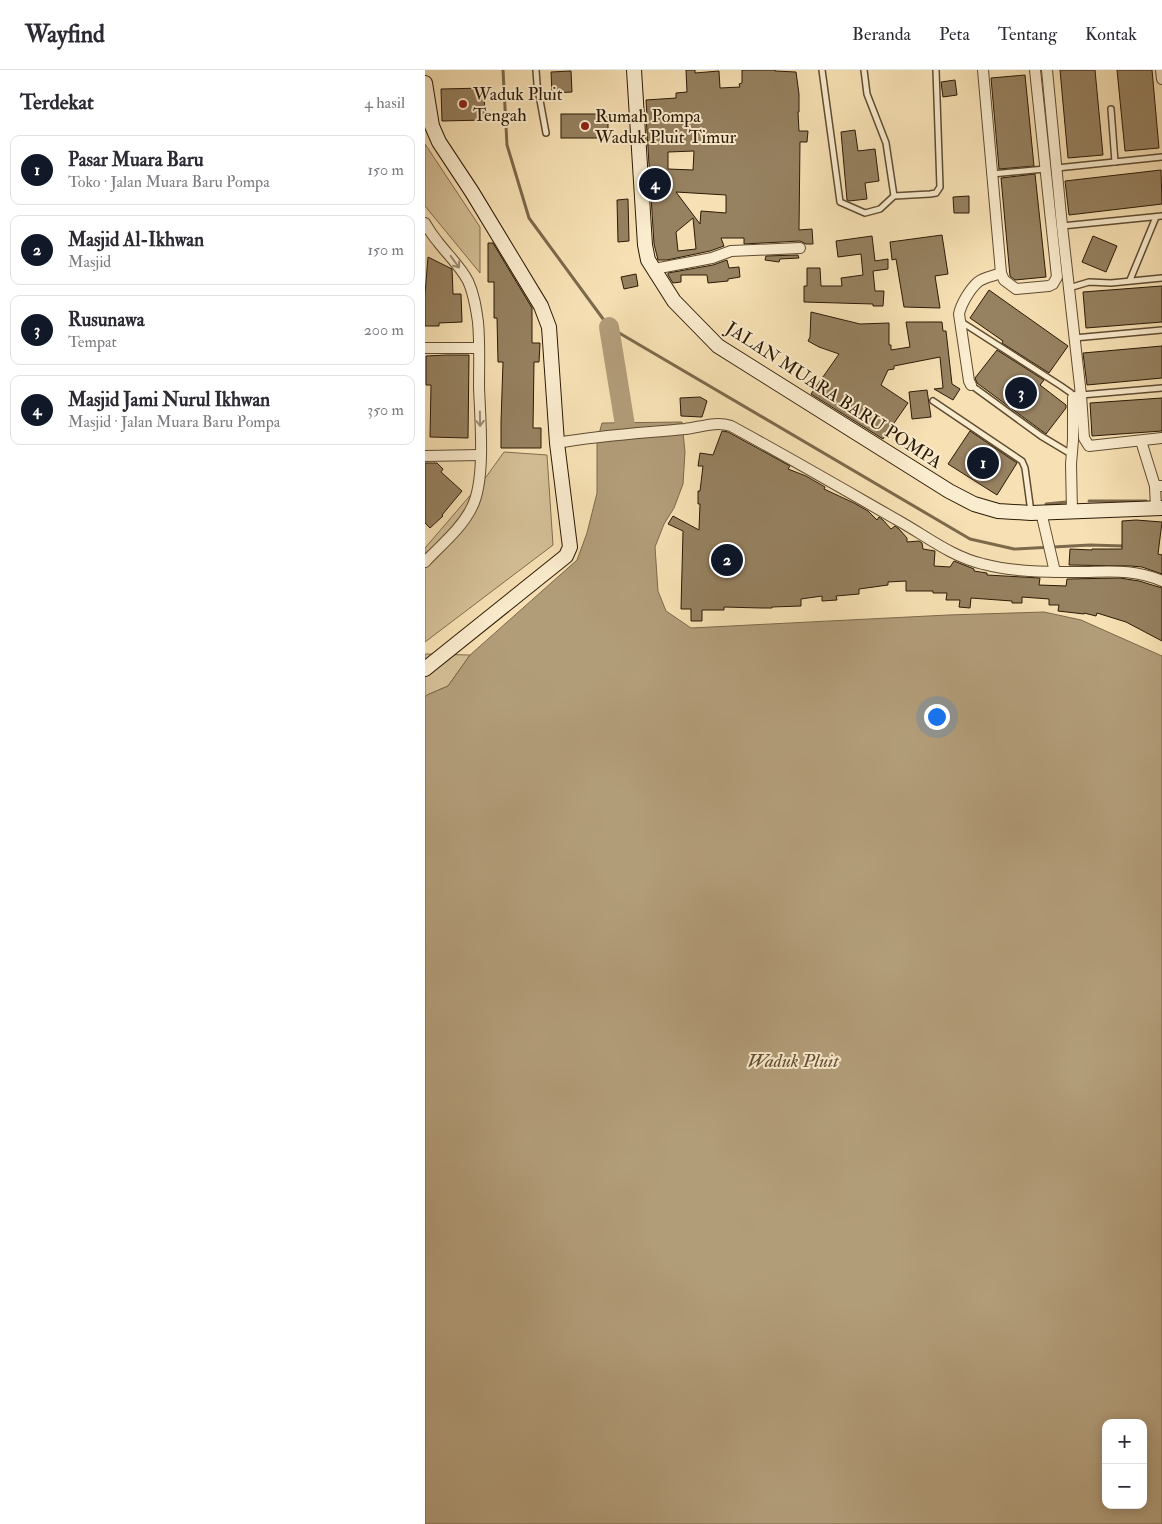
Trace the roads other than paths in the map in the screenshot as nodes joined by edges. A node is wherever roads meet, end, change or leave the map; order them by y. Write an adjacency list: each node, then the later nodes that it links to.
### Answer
1 (536, 70): 13 (lane)
2 (634, 70): 24 (street, JALAN MUARA BARU POMPA)
3 (822, 70): 19 (lane)
4 (864, 70): 19 (lane)
5 (936, 70): 19 (lane)
6 (983, 70): 18 (street)
7 (1035, 70): 17 (street)
8 (1047, 70): 16 (street)
9 (1161, 70): 10 (street)
10 (1162, 79)
11 (425, 83): 40 (street)
12 (1111, 109): 15 (lane)
13 (546, 133)
14 (1162, 157): 15 (lane)
15 (1115, 162): 16 (lane)
16 (1057, 168): 22 (street)
17 (1046, 169): 18 (lane); 25 (street)
18 (991, 174): 25 (street)
19 (895, 196)
20 (1159, 216): 22 (lane); 27 (lane)
21 (425, 223): 33 (street, one-way to 33)
22 (1062, 226): 28 (street)
23 (800, 248): 24 (street)
24 (654, 270): 47 (street, JALAN MUARA BARU POMPA)
25 (1001, 273): 29 (street)
26 (1162, 278): 27 (lane)
27 (1130, 280): 28 (lane)
28 (1068, 288): 31 (street)
29 (959, 320): 34 (street); 36 (lane)
30 (1162, 330): 31 (lane)
31 (1074, 338): 36 (street)
32 (425, 348): 33 (street)
33 (479, 348): 42 (street, one-way to 42)
34 (971, 385): 41 (lane)
35 (1162, 388): 36 (lane)
36 (1077, 397): 39 (street); 41 (street)
37 (933, 401): 47 (lane)
38 (1162, 438): 39 (street)
39 (1141, 441): 44 (street)
40 (557, 443): 49 (street); 51 (street)
41 (1071, 454): 46 (street)
42 (480, 455): 43 (street); 48 (street)
43 (425, 456)
44 (1158, 486): 45 (street)
45 (1157, 506): 46 (street, JALAN MUARA BARU POMPA)
46 (1072, 511): 47 (street, JALAN MUARA BARU POMPA)
47 (1036, 512): 49 (street)
48 (425, 562)
49 (1055, 572): 50 (street)
50 (1162, 580)
51 (425, 669)

